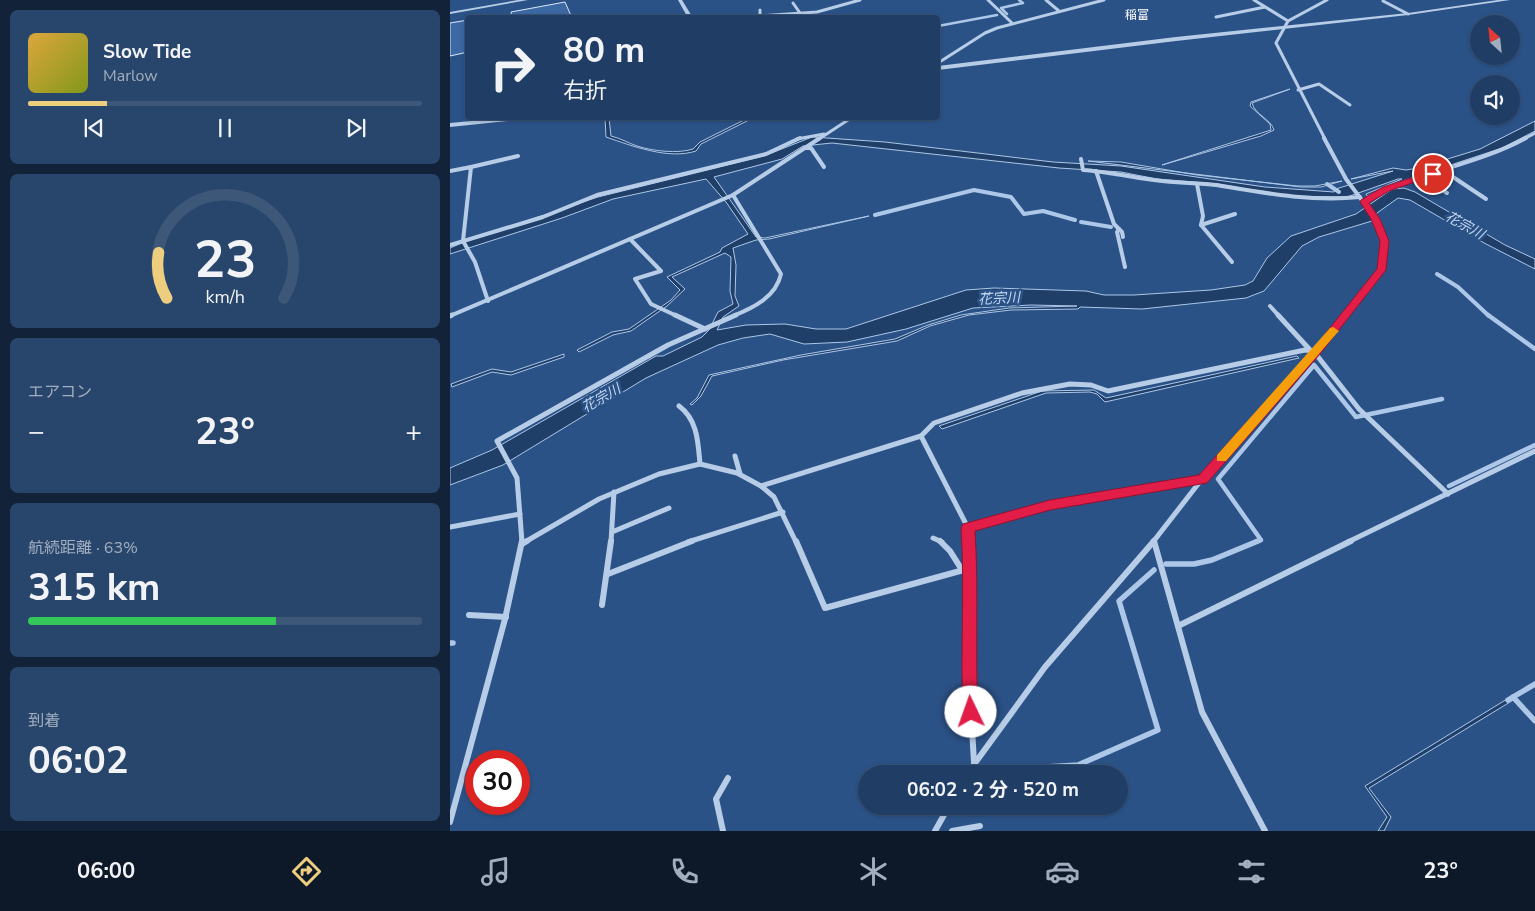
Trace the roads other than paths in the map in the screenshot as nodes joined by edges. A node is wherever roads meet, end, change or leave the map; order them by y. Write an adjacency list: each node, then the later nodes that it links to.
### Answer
1 (526, 0): 18 (street)
2 (680, 0): 20 (street)
3 (860, 0): 17 (street)
4 (1046, 0): 16 (street)
5 (1085, 0): 13 (street)
6 (1104, 0): 13 (street)
7 (1254, 0): 14 (street)
8 (1327, 0): 25 (street)
9 (1508, 0): 19 (street)
10 (990, 1): 24 (street)
11 (1383, 1): 19 (street)
12 (794, 2): 17 (street)
13 (1090, 3): 16 (street)
14 (1265, 7): 23 (street); 25 (street)
15 (760, 10): 21 (street)
16 (1058, 11): 24 (street)
17 (799, 12): 22 (street)
18 (451, 13)
19 (1408, 14): 25 (street)
20 (689, 15)
21 (760, 15)
22 (770, 15)
23 (1216, 17)
24 (1012, 23): 26 (street)
25 (1287, 24): 27 (street); 28 (street)
26 (940, 62)
27 (940, 68)
28 (1298, 90): 29 (street); 47 (street)
29 (1350, 105)
30 (497, 120): 32 (street)
31 (848, 120): 34 (street)
32 (450, 125)
33 (1535, 133): 42 (street)
34 (824, 134): 35 (street); 55 (street)
35 (806, 147): 39 (street); 46 (street)
36 (518, 156): 38 (street)
37 (1081, 161): 41 (street)
38 (471, 167): 40 (street); 55 (street)
39 (824, 168)
40 (450, 171)
41 (1096, 171): 44 (street); 52 (street)
42 (1444, 171): 43 (street); 48 (street)
43 (1423, 177): 45 (street); 49 (street)
44 (1197, 184): 47 (street); 51 (street)
45 (1447, 193)
46 (733, 194): 54 (street); 62 (street)
47 (1359, 196): 49 (street)
48 (1486, 199)
49 (1365, 203): 63 (street)
50 (1235, 214): 51 (street)
51 (1201, 225): 57 (street)
52 (1119, 229): 53 (street); 58 (street)
53 (1123, 237)
54 (630, 239): 59 (street); 62 (street)
55 (463, 241): 56 (street); 59 (street)
56 (450, 245)
57 (1232, 262)
58 (1125, 267)
59 (488, 301): 61 (street)
60 (1270, 306): 63 (street)
61 (450, 316)
62 (705, 328): 76 (street)
63 (1314, 352): 65 (street); 70 (street); 73 (street)
64 (678, 406): 68 (street)
65 (921, 436): 71 (street); 77 (street)
66 (1535, 450): 73 (street)
67 (735, 456): 69 (street)
68 (700, 464): 69 (street); 72 (street)
69 (740, 474): 71 (street)
70 (1202, 479): 77 (street); 81 (street)
71 (761, 486): 75 (street)
72 (614, 492): 79 (street); 82 (street)
73 (1448, 494): 89 (street)
74 (669, 508): 79 (street)
75 (783, 512): 84 (street); 85 (street)
76 (520, 514): 78 (street); 82 (street)
77 (968, 528): 83 (street)
78 (450, 529)
79 (612, 532): 85 (street)
80 (933, 538): 84 (street)
81 (1154, 541): 89 (street); 90 (street)
82 (522, 544): 88 (street)
83 (971, 568): 84 (street); 90 (street)
84 (962, 570)
85 (608, 574): 86 (street)
86 (602, 605)
87 (468, 615): 88 (street)
88 (506, 617): 94 (street)
89 (1178, 626): 99 (street)
90 (974, 762): 91 (street)
91 (972, 765)
92 (728, 778): 96 (street)
93 (944, 815): 97 (street)
94 (450, 822)
95 (980, 826): 98 (street)
96 (723, 831)
97 (935, 831)
98 (952, 831)
99 (1265, 831)

